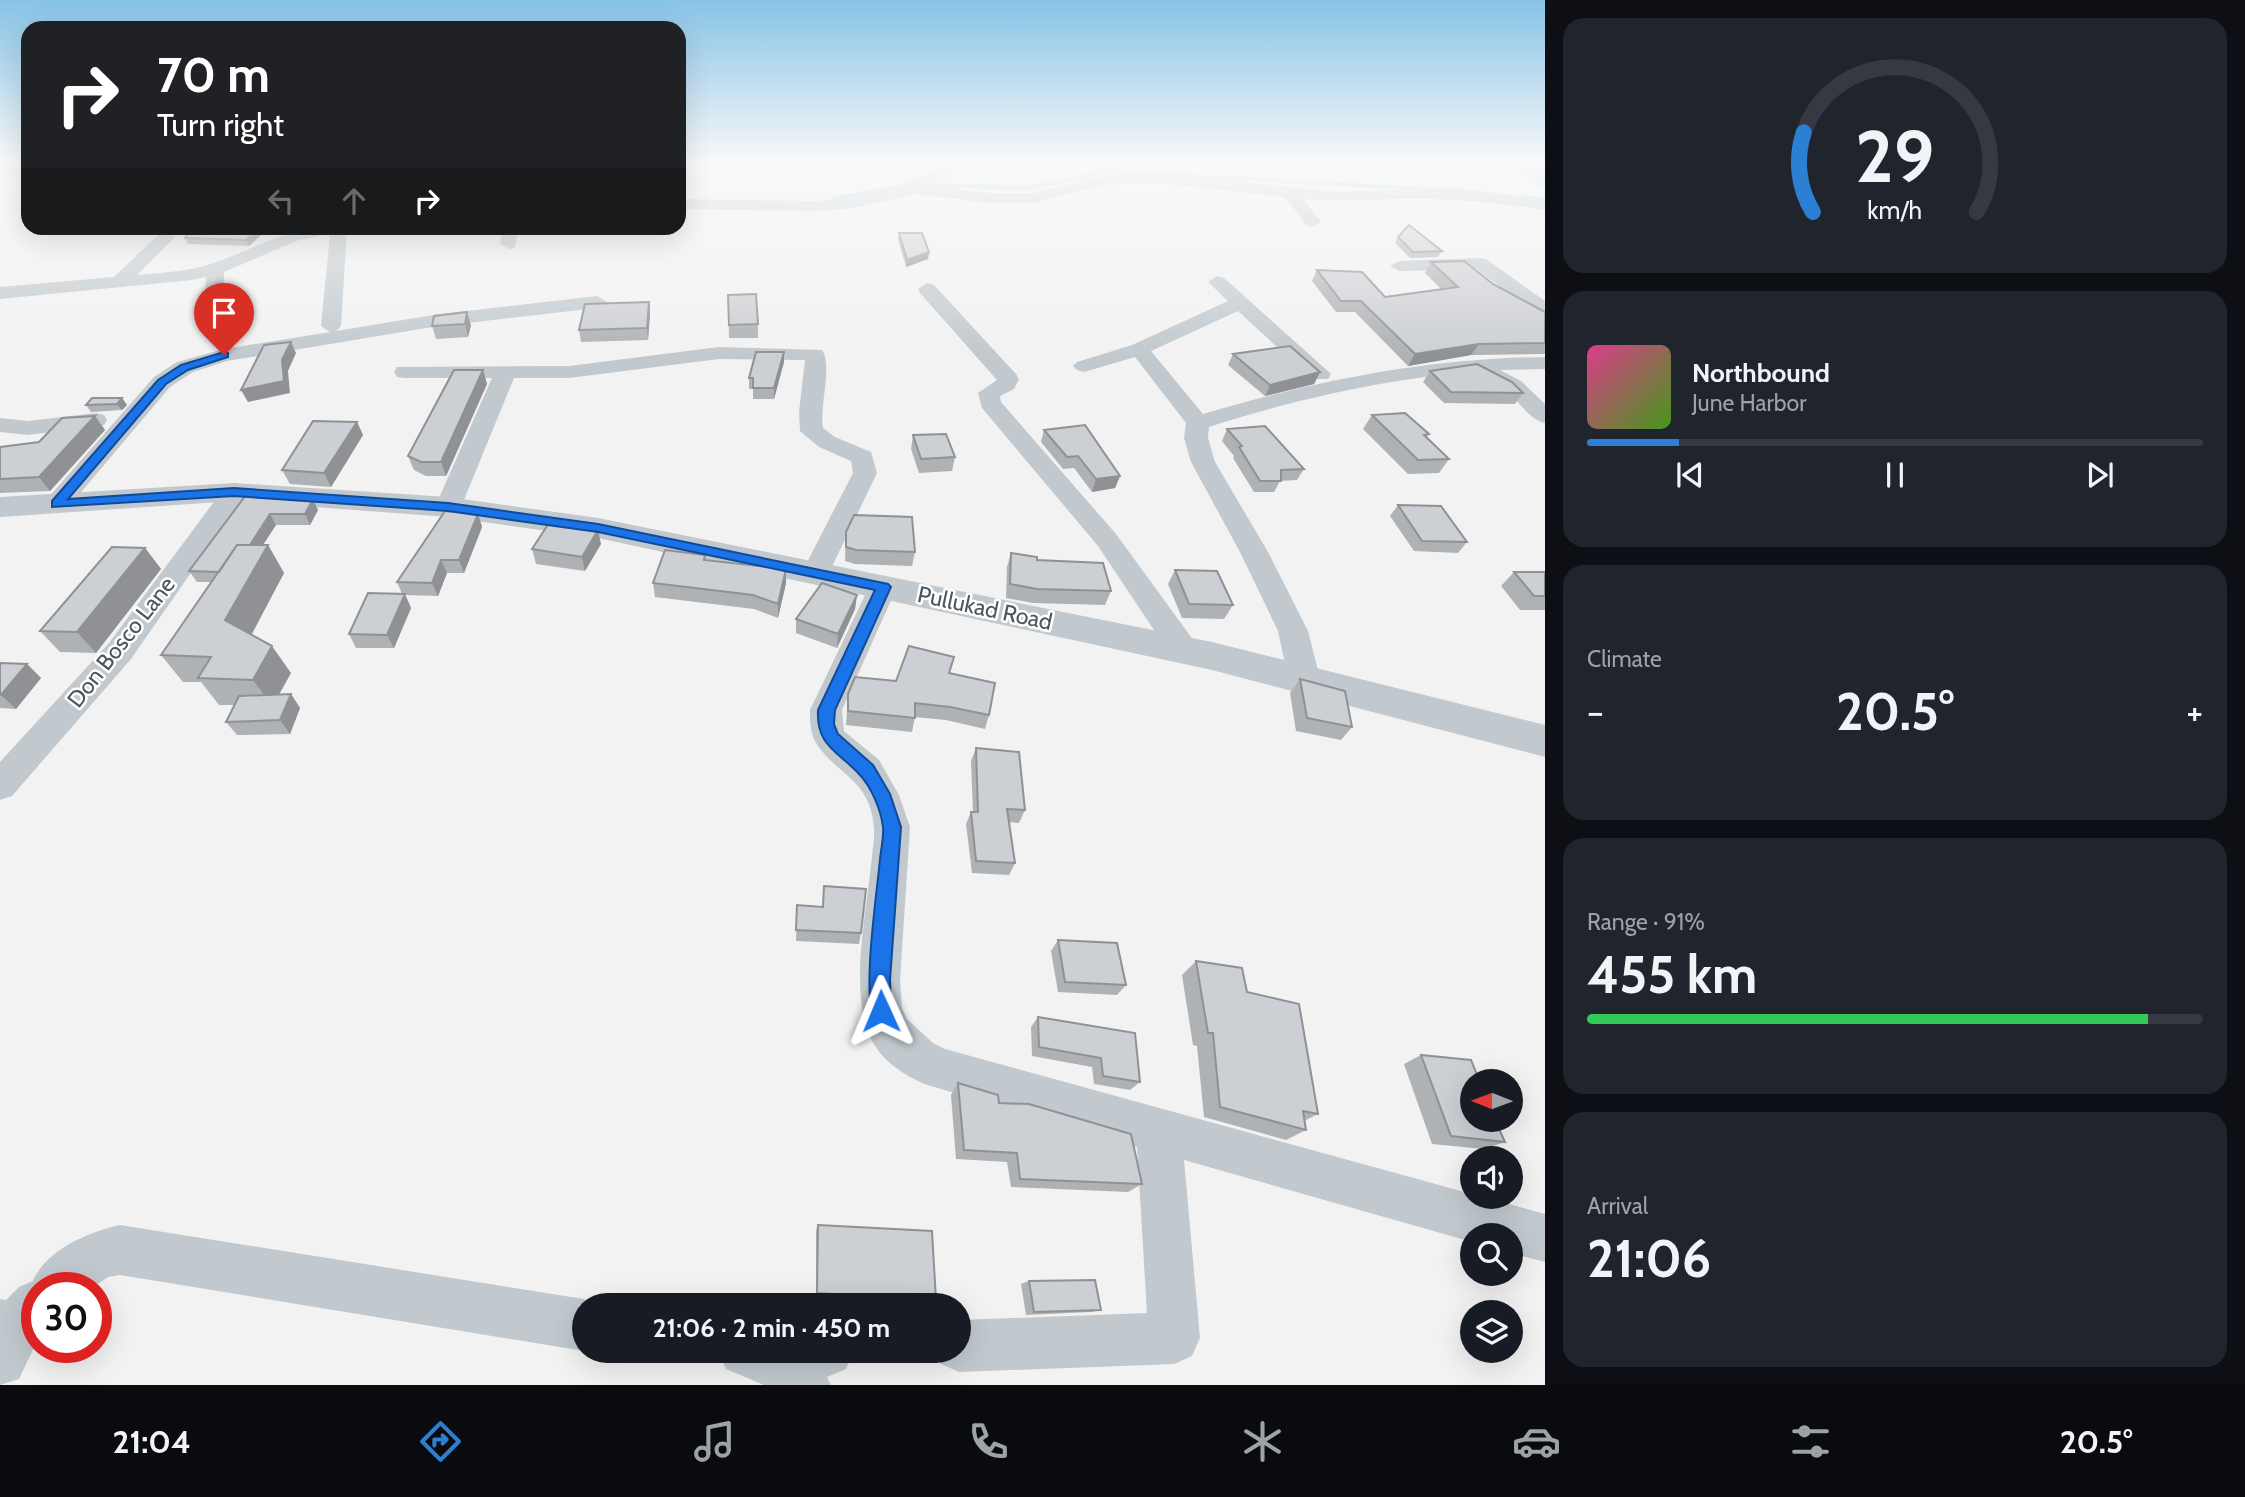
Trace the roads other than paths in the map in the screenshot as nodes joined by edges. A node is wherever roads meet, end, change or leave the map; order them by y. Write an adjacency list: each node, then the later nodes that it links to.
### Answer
1 (299, 235): 5 (street)
2 (337, 235): 14 (street)
3 (166, 237): 6 (street)
4 (1399, 266): 12 (street)
5 (215, 269): 6 (street); 13 (street)
6 (120, 281): 9 (street)
7 (1217, 282): 11 (street)
8 (927, 289): 32 (street)
9 (0, 293)
10 (597, 302): 23 (street)
11 (1240, 303): 15 (street); 21 (street)
12 (1545, 310)
13 (214, 315)
14 (331, 326)
15 (1139, 349): 18 (street); 24 (street)
16 (1470, 363): 17 (street); 21 (street); 22 (street)
17 (1545, 363)
18 (1084, 366)
19 (405, 372): 20 (street)
20 (506, 372): 29 (street); 30 (street)
21 (1334, 387): 24 (street)
22 (1545, 416)
23 (129, 420): 25 (street); 27 (street)
24 (1198, 423): 33 (street)
25 (0, 425)
26 (234, 492): 27 (street, Pullukad Road); 29 (street, Pullukad Road); 35 (street, Don Bosco Lane)
27 (57, 504): 28 (street, Pullukad Road)
28 (0, 507)
29 (448, 507): 30 (street, Pullukad Road)
30 (816, 572): 31 (street, Pullukad Road)
31 (883, 587): 32 (street, Pullukad Road); 36 (street)
32 (1183, 649): 33 (street, Pullukad Road)
33 (1304, 678): 34 (street, Pullukad Road)
34 (1545, 741)
35 (0, 786)
36 (1159, 1131): 37 (street); 40 (street)
37 (1543, 1242)
38 (71, 1272): 39 (street)
39 (572, 1323)
40 (971, 1346)
41 (772, 1363): 42 (street)
42 (804, 1385)

